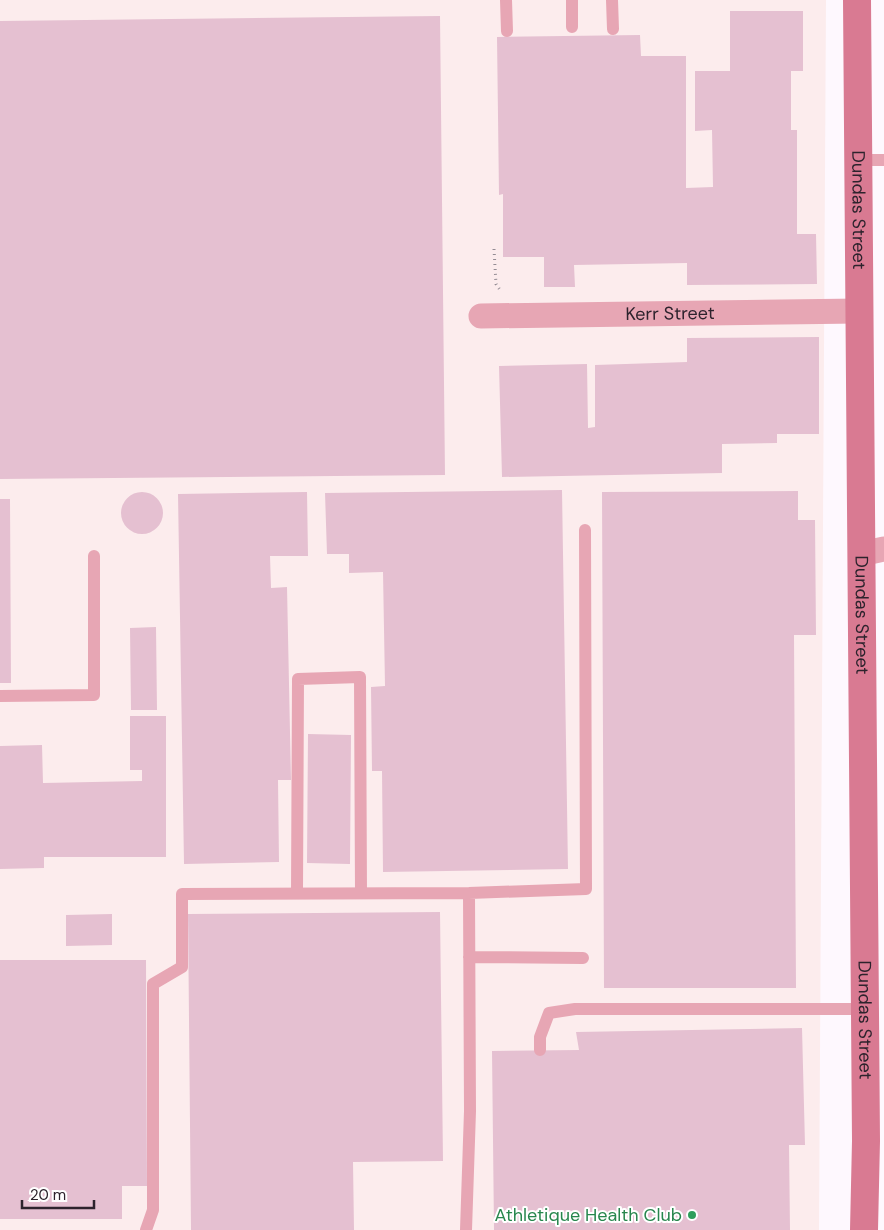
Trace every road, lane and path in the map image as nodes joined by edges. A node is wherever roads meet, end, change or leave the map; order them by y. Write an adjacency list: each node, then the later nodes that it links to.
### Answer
1 (506, 0): 7 (lane)
2 (572, 0): 5 (lane)
3 (612, 0): 6 (lane)
4 (857, 0): 8 (street, Dundas Street)
5 (572, 27)
6 (613, 29)
7 (507, 31)
8 (872, 160): 9 (street, Dundas Street)
9 (859, 310): 10 (street, Kerr Street); 12 (street, Dundas Street)
10 (481, 316)
11 (585, 530): 17 (lane)
12 (872, 551): 20 (street, Dundas Street)
13 (94, 556): 14 (lane)
14 (0, 696)
15 (297, 893): 16 (lane); 16 (lane); 22 (lane)
16 (361, 893): 17 (lane)
17 (469, 893): 18 (lane)
18 (469, 957): 19 (lane); 23 (lane)
19 (583, 958)
20 (865, 1009): 21 (lane); 24 (street, Dundas Street)
21 (540, 1050)
22 (146, 1230)
23 (466, 1230)
24 (864, 1230)

